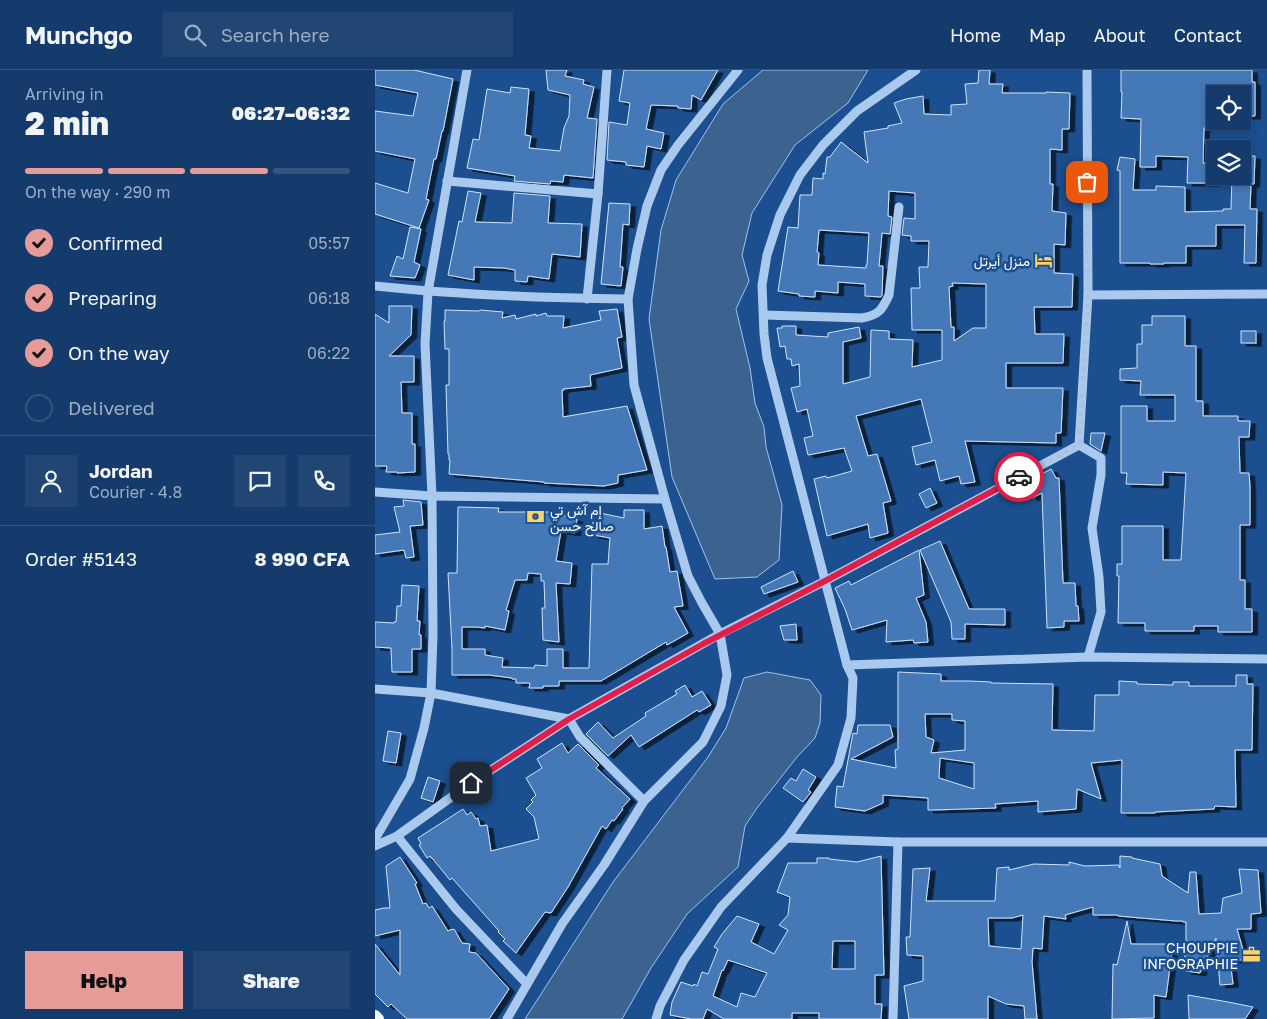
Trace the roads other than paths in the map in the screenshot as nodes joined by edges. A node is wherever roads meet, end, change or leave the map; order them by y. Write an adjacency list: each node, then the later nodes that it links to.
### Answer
1 (467, 70): 6 (street)
2 (607, 70): 7 (street)
3 (738, 70): 14 (street)
4 (916, 70): 15 (street)
5 (1087, 70): 12 (street)
6 (447, 181): 7 (street); 10 (street)
7 (598, 194): 13 (street)
8 (899, 207): 15 (street)
9 (375, 286): 10 (street)
10 (428, 292): 13 (street); 18 (street)
11 (1267, 294): 12 (street)
12 (1088, 295): 16 (street)
13 (587, 299): 14 (street)
14 (628, 299): 19 (street)
15 (764, 315): 20 (street)
16 (1079, 445): 20 (street); 22 (street)
17 (375, 492): 18 (street)
18 (432, 496): 19 (street); 26 (street)
19 (665, 499): 21 (street)
20 (825, 581): 21 (street); 24 (street)
21 (720, 634): 27 (street); 28 (street)
22 (1088, 657): 23 (street); 24 (street)
23 (1267, 658)
24 (847, 665): 30 (street)
25 (375, 688): 26 (street)
26 (431, 693): 27 (street); 31 (street)
27 (569, 719): 28 (street); 29 (street)
28 (644, 801): 35 (street)
29 (397, 836): 34 (street); 35 (street)
30 (787, 838): 32 (street); 39 (street)
31 (375, 839)
32 (899, 842): 33 (street); 40 (street)
33 (1267, 842)
34 (375, 846)
35 (527, 984): 38 (street)
36 (375, 1016): 37 (main road)
37 (377, 1019)
38 (507, 1019)
39 (656, 1019)
40 (893, 1019)

